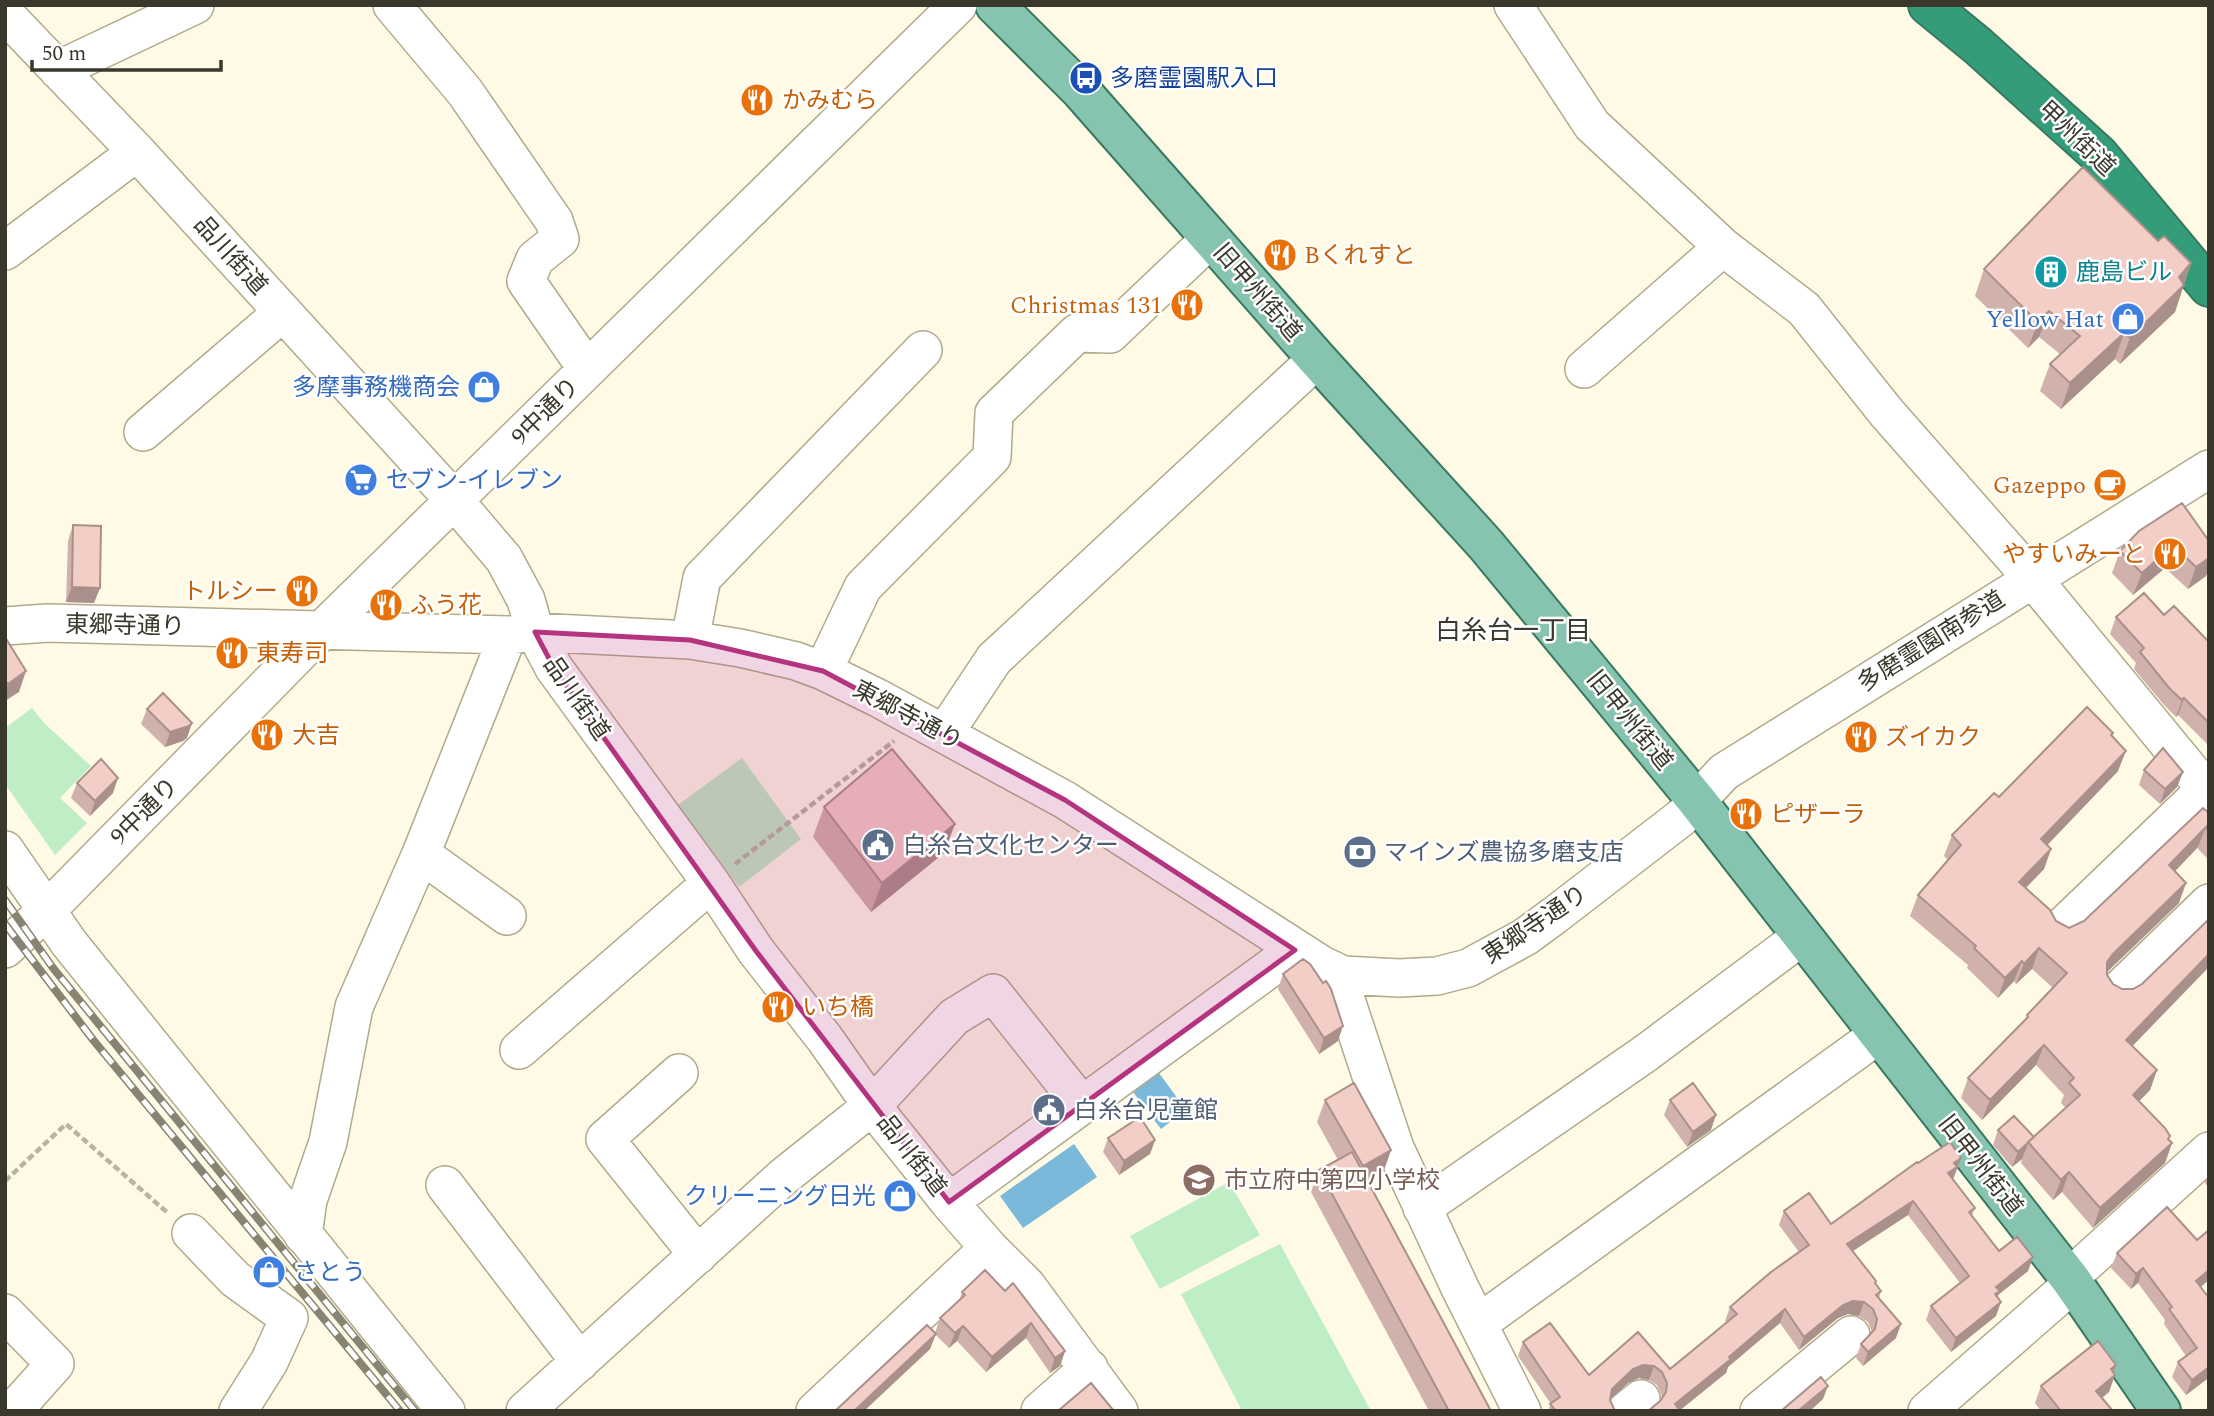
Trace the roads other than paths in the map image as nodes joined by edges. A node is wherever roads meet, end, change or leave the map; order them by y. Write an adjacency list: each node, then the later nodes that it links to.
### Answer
1 (195, 5): 9 (street)
2 (392, 5): 19 (street)
3 (958, 5): 19 (street, 9中通り)
4 (995, 5): 11 (main road, 旧甲州街道)
5 (1513, 5): 12 (street)
6 (1928, 5): 15 (highway, 甲州街道)
7 (1960, 5): 14 (highway, 甲州街道)
8 (5, 15): 9 (street, 品川街道)
9 (58, 69): 10 (street, 品川街道)
10 (137, 152): 13 (street); 16 (street, 品川街道)
11 (1211, 238): 18 (main road, 旧甲州街道); 29 (street)
12 (1723, 247): 20 (street); 24 (street)
13 (5, 251)
14 (2209, 252)
15 (2209, 287)
16 (283, 312): 21 (street); 23 (street, 品川街道)
17 (923, 350): 28 (street)
18 (1317, 359): 30 (street); 32 (main road, 旧甲州街道)
19 (587, 369): 23 (street, 9中通り)
20 (1584, 369)
21 (143, 432)
22 (2209, 469): 24 (street, 多磨霊園南参道)
23 (454, 500): 26 (street, 9中通り); 27 (street, 品川街道)
24 (2032, 578): 31 (street); 32 (street, 多磨霊園南参道)
25 (5, 626): 26 (street, 東郷寺通り)
26 (323, 629): 27 (street, 東郷寺通り); 37 (street, 9中通り)
27 (521, 633): 28 (street, 東郷寺通り); 34 (street); 35 (street, 品川街道)
28 (690, 639): 29 (street, 東郷寺通り)
29 (823, 671): 30 (street, 東郷寺通り)
30 (932, 728): 42 (street, 東郷寺通り)
31 (2208, 789): 39 (street)
32 (1696, 801): 40 (main road, 旧甲州街道); 43 (street, 東郷寺通り)
33 (5, 850): 37 (street)
34 (421, 854): 38 (street); 55 (street)
35 (710, 883): 46 (street); 48 (street, 品川街道)
36 (2209, 903): 44 (street)
37 (48, 909): 41 (street, 9中通り); 55 (street)
38 (507, 916)
39 (2063, 926)
40 (1801, 937): 45 (main road, 旧甲州街道); 53 (street)
41 (5, 949)
42 (1295, 950): 43 (street, 東郷寺通り); 49 (street)
43 (1343, 975): 53 (street)
44 (2120, 989)
45 (1878, 1035): 58 (main road, 旧甲州街道); 60 (street)
46 (519, 1050)
47 (679, 1073): 57 (street)
48 (872, 1105): 49 (street); 52 (street, 品川街道); 57 (street)
49 (1082, 1105): 52 (street)
50 (2209, 1151): 58 (street)
51 (444, 1185): 62 (street)
52 (949, 1202): 56 (street, 品川街道)
53 (1422, 1209): 60 (street)
54 (191, 1233): 64 (street)
55 (303, 1235): 66 (street)
56 (989, 1248): 63 (street, 品川街道); 68 (street)
57 (698, 1255): 62 (street)
58 (2071, 1280): 73 (street); 74 (main road, 旧甲州街道)
59 (5, 1313): 65 (street)
60 (1479, 1323): 71 (street)
61 (1851, 1335): 72 (street)
62 (580, 1362): 67 (street)
63 (1089, 1368): 69 (street); 70 (street, 品川街道)
64 (240, 1410)
65 (13, 1411)
66 (446, 1411)
67 (525, 1411)
68 (815, 1411)
69 (1040, 1411)
70 (1119, 1411)
71 (1522, 1411)
72 (1759, 1411)
73 (1927, 1411)
74 (2161, 1411)

